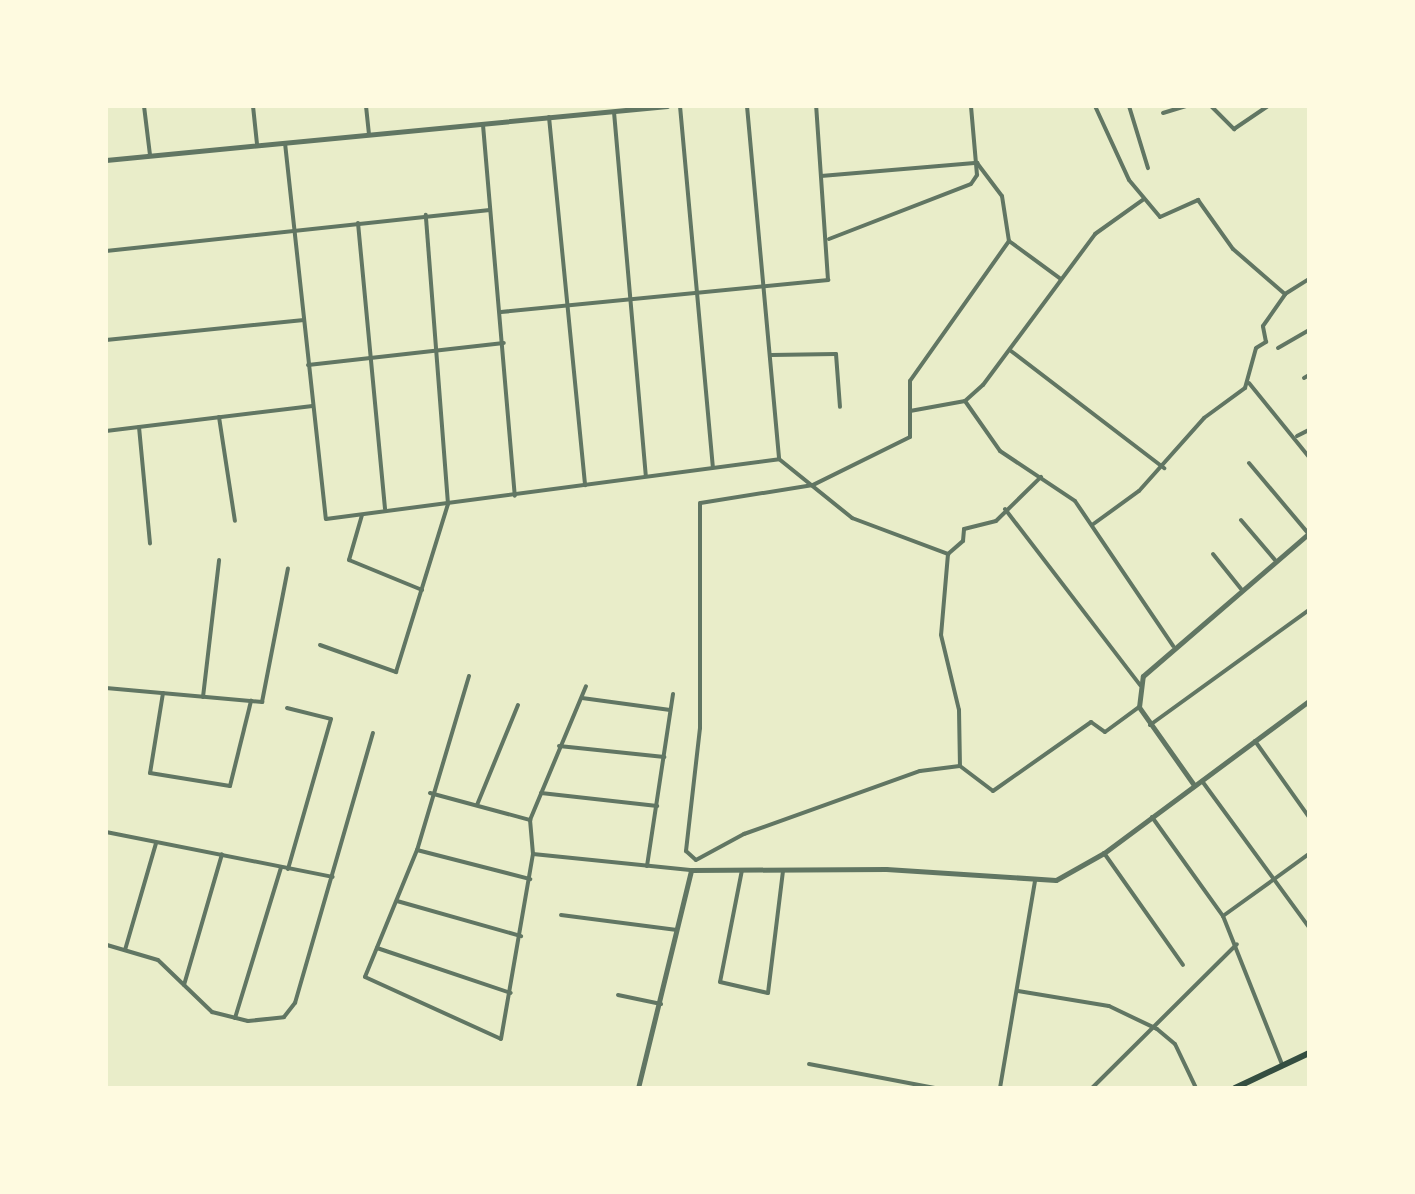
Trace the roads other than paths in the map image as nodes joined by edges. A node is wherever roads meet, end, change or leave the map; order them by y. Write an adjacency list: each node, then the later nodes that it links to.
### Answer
1 (144, 106): 22 (street)
2 (253, 106): 21 (street)
3 (366, 106): 19 (street)
4 (667, 106): 14 (street)
5 (680, 106): 38 (street)
6 (747, 106): 37 (street)
7 (816, 106): 26 (street)
8 (971, 106): 24 (street)
9 (1095, 106): 27 (street)
10 (1129, 106): 25 (street)
11 (1186, 106): 16 (street)
12 (1211, 106): 13 (street)
13 (1268, 106)
14 (627, 107): 15 (street)
15 (614, 111): 17 (street); 40 (street)
16 (1163, 113)
17 (549, 117): 18 (street); 41 (street)
18 (483, 125): 19 (street); 28 (street)
19 (369, 136): 20 (street)
20 (285, 143): 21 (street); 31 (street)
21 (257, 145): 22 (street)
22 (150, 156): 23 (street)
23 (106, 160)
24 (977, 163): 26 (street); 32 (street); 33 (street)
25 (1148, 168)
26 (821, 176): 32 (street)
27 (1144, 199): 35 (street); 39 (street)
28 (490, 210): 29 (street); 42 (street)
29 (426, 215): 30 (street); 49 (street)
30 (358, 223): 31 (street); 51 (street)
31 (296, 230): 34 (street); 43 (street)
32 (829, 239): 37 (street)
33 (1009, 241): 35 (street); 57 (street)
34 (106, 251)
35 (1061, 279): 48 (street)
36 (1309, 279): 39 (street)
37 (765, 285): 38 (street); 50 (street)
38 (698, 290): 40 (street); 66 (street)
39 (1285, 294): 53 (street)
40 (629, 298): 41 (street); 68 (street)
41 (566, 304): 42 (street); 70 (street)
42 (501, 312): 46 (street)
43 (304, 320): 45 (street); 52 (street)
44 (1309, 330): 47 (street)
45 (106, 340)
46 (504, 343): 49 (street); 72 (street)
47 (1278, 348)
48 (1011, 351): 54 (street); 67 (street)
49 (438, 352): 51 (street); 73 (street)
50 (771, 355): 56 (street); 64 (street)
51 (370, 359): 52 (street); 74 (street)
52 (308, 365): 55 (street)
53 (1249, 383): 62 (street); 67 (street)
54 (965, 401): 57 (street); 69 (street)
55 (312, 406): 58 (street); 76 (street)
56 (840, 407)
57 (910, 411): 71 (street)
58 (219, 417): 59 (street); 78 (street)
59 (139, 427): 61 (street); 81 (street)
60 (1309, 430): 62 (street)
61 (106, 431)
62 (1296, 437): 63 (street)
63 (1309, 457)
64 (779, 459): 66 (street); 71 (street)
65 (1249, 463): 80 (street)
66 (713, 466): 68 (street)
67 (1164, 468): 79 (street)
68 (646, 476): 70 (street)
69 (1042, 476): 75 (street); 79 (street)
70 (585, 485): 72 (street)
71 (813, 485): 82 (street); 111 (street)
72 (515, 496): 73 (street)
73 (448, 504): 74 (street); 88 (street)
74 (385, 509): 76 (street)
75 (1005, 509): 82 (street); 93 (street)
76 (362, 514): 88 (street)
77 (1241, 520): 85 (street)
78 (235, 521)
79 (1092, 525): 91 (street)
80 (1309, 533): 85 (street)
81 (150, 543)
82 (948, 554): 111 (street)
83 (1213, 554): 87 (street)
84 (219, 560): 98 (street)
85 (1275, 560): 87 (street)
86 (288, 568): 100 (street)
87 (1241, 589): 91 (street)
88 (422, 590): 90 (street)
89 (1309, 610): 106 (street)
90 (320, 645)
91 (1173, 646): 93 (street)
92 (469, 676): 114 (street)
93 (1140, 685): 103 (street)
94 (586, 686): 99 (street)
95 (106, 688): 96 (street)
96 (163, 693): 98 (street); 100 (street)
97 (673, 694): 105 (street)
98 (203, 697): 100 (street)
99 (582, 698): 105 (street); 109 (street)
100 (251, 701)
101 (1308, 704): 108 (street)
102 (518, 705): 116 (street)
103 (1139, 707): 106 (street); 111 (street)
104 (287, 708): 130 (street)
105 (670, 710): 110 (street)
106 (1150, 725): 113 (street)
107 (373, 733): 134 (street)
108 (1254, 740): 112 (street); 119 (street)
109 (559, 746): 110 (street); 115 (street)
110 (665, 757): 117 (street)
111 (960, 766)
112 (1201, 780): 113 (street); 135 (street)
113 (1194, 785): 118 (street)
114 (430, 793): 116 (street); 123 (street)
115 (541, 793): 117 (street); 120 (street)
116 (477, 805): 120 (street)
117 (657, 806): 128 (street)
118 (1152, 817): 124 (street); 140 (street)
119 (1309, 817)
120 (530, 820): 126 (street)
121 (106, 832): 122 (street)
122 (156, 843): 125 (street); 147 (street)
123 (417, 850): 136 (street); 138 (street)
124 (1104, 853): 137 (street); 148 (street)
125 (222, 854): 129 (street); 149 (street)
126 (533, 854): 128 (street); 136 (street)
127 (1309, 854): 135 (street)
128 (647, 866): 131 (street)
129 (281, 868): 130 (street); 154 (street)
130 (288, 869): 134 (street)
131 (691, 870): 132 (street); 142 (street)
132 (742, 870): 133 (street); 133 (street)
133 (783, 870): 137 (street)
134 (333, 877): 154 (street)
135 (1278, 878): 140 (street); 141 (street)
136 (530, 879): 143 (street)
137 (1035, 881): 150 (street)
138 (397, 901): 143 (street); 146 (street)
139 (561, 915): 142 (street)
140 (1223, 916): 144 (street)
141 (1309, 927)
142 (677, 930): 153 (street)
143 (521, 936): 151 (street)
144 (1237, 944): 155 (street); 158 (street)
145 (107, 945): 147 (street)
146 (377, 948): 151 (street); 151 (street)
147 (125, 950): 149 (street)
148 (1183, 965)
149 (184, 985): 154 (street)
150 (1018, 991): 155 (street); 162 (street)
151 (512, 993)
152 (618, 995): 153 (street)
153 (661, 1004): 160 (street)
154 (235, 1018)
155 (1157, 1029): 163 (street); 164 (street)
156 (1309, 1053): 158 (main road)
157 (809, 1064): 161 (street)
158 (1283, 1067): 159 (main road)
159 (1237, 1087)
160 (638, 1088)
161 (935, 1088)
162 (1000, 1088)
163 (1092, 1088)
164 (1196, 1088)

